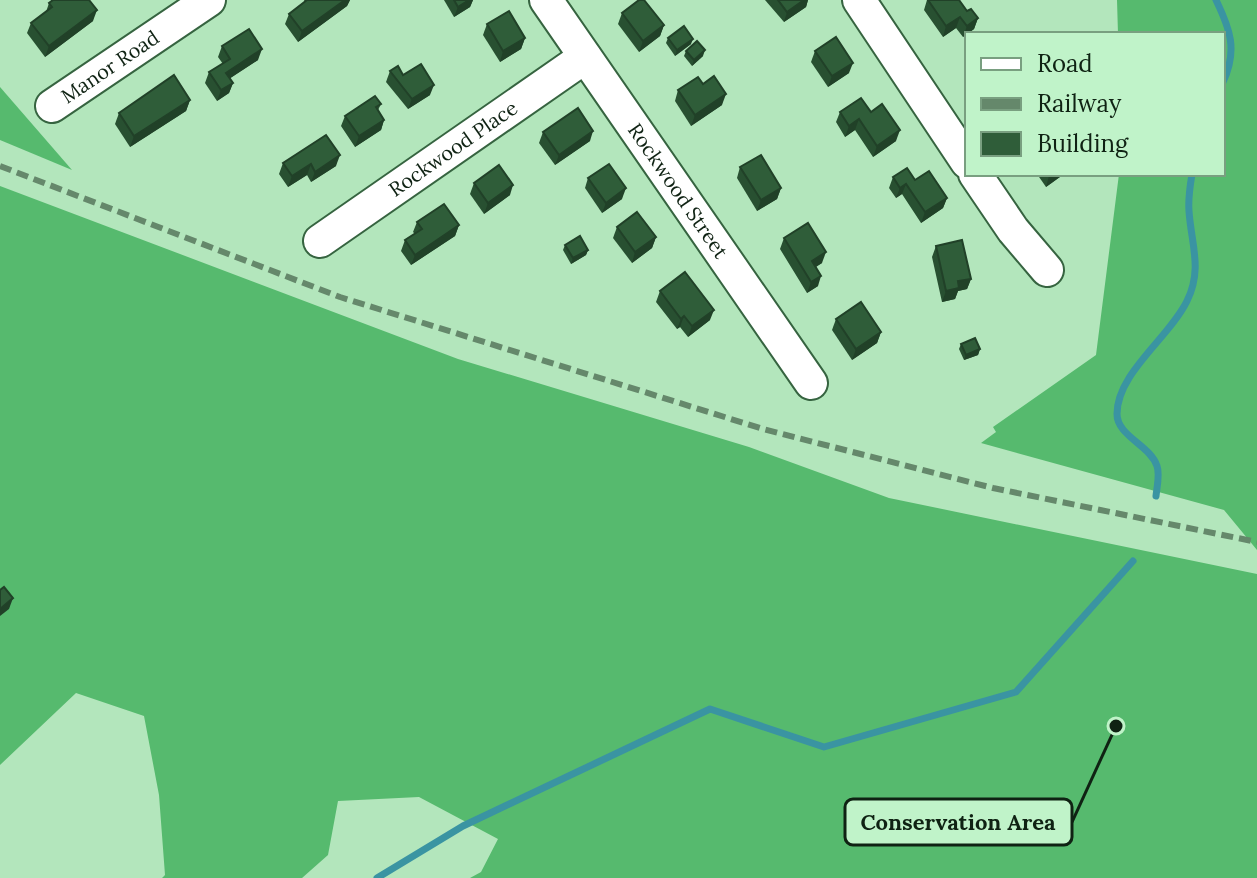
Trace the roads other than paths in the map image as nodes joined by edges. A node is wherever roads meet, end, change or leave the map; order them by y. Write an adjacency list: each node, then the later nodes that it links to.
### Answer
1 (546, 0): 4 (street, Rockwood Street)
2 (859, 0): 6 (street)
3 (205, 1): 5 (street, Manor Road)
4 (585, 57): 8 (street, Rockwood Place); 10 (street, Rockwood Street)
5 (52, 106)
6 (965, 159)
7 (976, 176): 9 (street)
8 (320, 241)
9 (1047, 270)
10 (811, 383)

